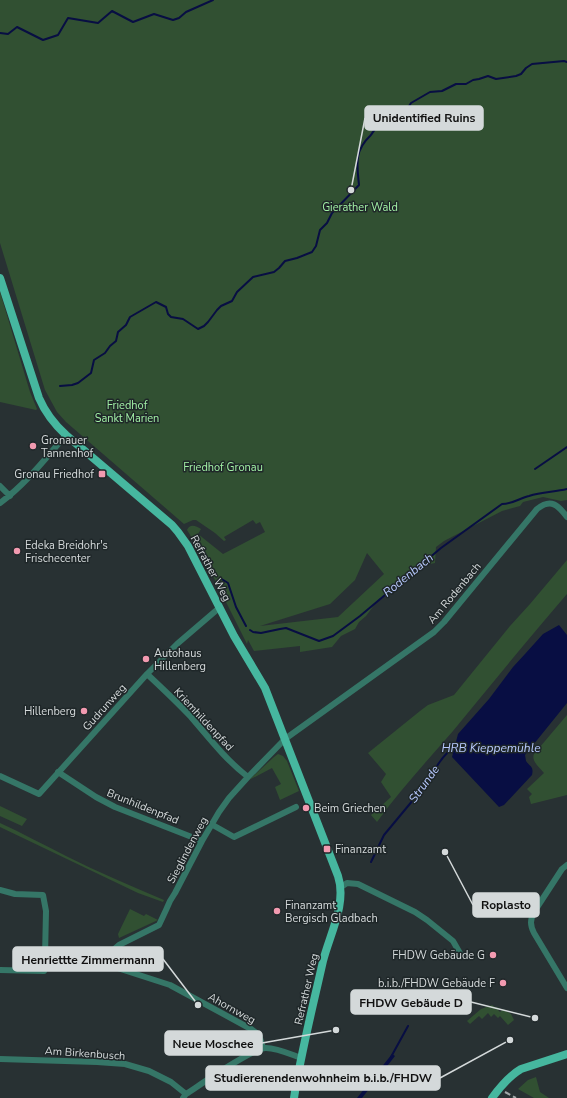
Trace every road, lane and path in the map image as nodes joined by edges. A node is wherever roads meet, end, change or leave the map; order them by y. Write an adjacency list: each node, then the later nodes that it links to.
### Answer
1 (0, 278): 2 (main road, Refrather Weg)
2 (66, 435): 4 (street); 7 (main road, Refrather Weg)
3 (0, 486): 4 (street)
4 (10, 496): 5 (street)
5 (0, 503)
6 (567, 517): 9 (street, Am Rodenbach)
7 (219, 608): 8 (street, Gudrunweg); 9 (main road, Refrather Weg)
8 (147, 674): 10 (street, Gudrunweg); 12 (street, Kriemhildenpfad)
9 (285, 740): 12 (street, Sieglindenweg); 17 (main road, Refrather Weg)
10 (58, 772): 11 (street, Gudrunweg); 15 (street, Brunhildenpfad)
11 (0, 776)
12 (248, 777): 14 (street, Sieglindenweg)
13 (296, 807): 14 (street)
14 (211, 824): 15 (street, Sieglindenweg)
15 (202, 841): 21 (street, Sieglindenweg)
16 (567, 865): 23 (street)
17 (341, 887): 19 (street); 26 (main road, Refrather Weg)
18 (0, 890): 20 (street)
19 (461, 955)
20 (45, 957): 21 (street, Ahornweg); 22 (street)
21 (105, 964): 24 (street, Ahornweg)
22 (0, 970)
23 (567, 988)
24 (263, 1048): 26 (street); 28 (street)
25 (567, 1054): 29 (main road)
26 (301, 1058): 30 (main road, Refrather Weg)
27 (0, 1059): 28 (street, Am Birkenbusch)
28 (185, 1096)
29 (493, 1097)
30 (294, 1098)

